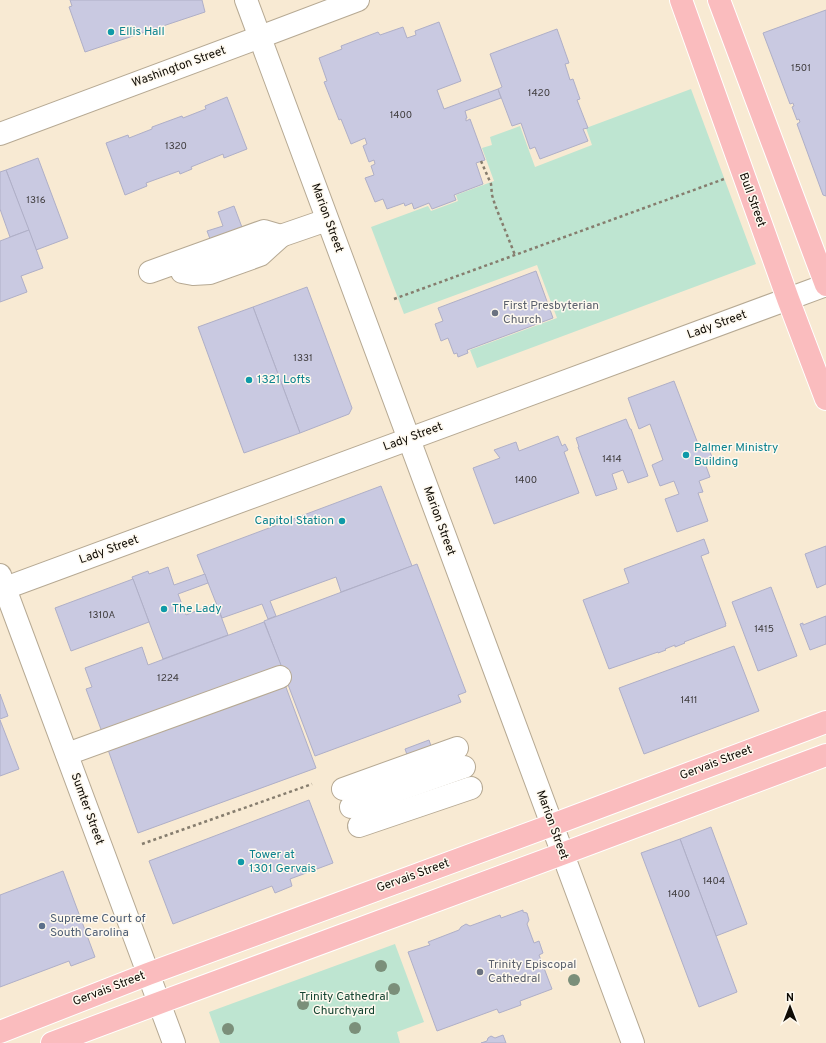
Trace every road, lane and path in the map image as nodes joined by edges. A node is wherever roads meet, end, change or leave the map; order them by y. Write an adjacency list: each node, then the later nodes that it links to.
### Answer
1 (246, 0): 5 (street, Marion Street)
2 (358, 0): 5 (street, Washington Street)
3 (681, 0): 14 (main road, Bull Street)
4 (719, 0): 12 (main road)
5 (260, 37): 6 (street, Washington Street); 9 (street, Marion Street)
6 (0, 134)
7 (481, 161): 11 (path)
8 (727, 178): 11 (path)
9 (327, 220): 10 (street); 16 (street, Marion Street)
10 (272, 234): 10 (street)
11 (515, 255): 13 (path)
12 (826, 285): 14 (street, Lady Street)
13 (394, 299)
14 (788, 299): 15 (main road, Bull Street); 16 (street, Lady Street)
15 (826, 399)
16 (409, 439): 17 (street, Lady Street); 24 (street, Marion Street)
17 (2, 584): 20 (street, Sumter Street)
18 (280, 676): 20 (street)
19 (826, 722): 24 (main road, Gervais Street)
20 (67, 754): 27 (street, Sumter Street)
21 (826, 754): 26 (main road)
22 (465, 771): 22 (street)
23 (312, 784): 25 (path)
24 (552, 825): 26 (street, Marion Street); 27 (main road, Gervais Street)
25 (142, 844)
26 (562, 854): 28 (main road); 32 (street, Marion Street)
27 (148, 974): 28 (street, Sumter Street); 29 (main road, Gervais Street)
28 (159, 1003): 30 (main road); 31 (street, Sumter Street)
29 (0, 1032)
30 (52, 1043)
31 (174, 1043)
32 (632, 1043)

